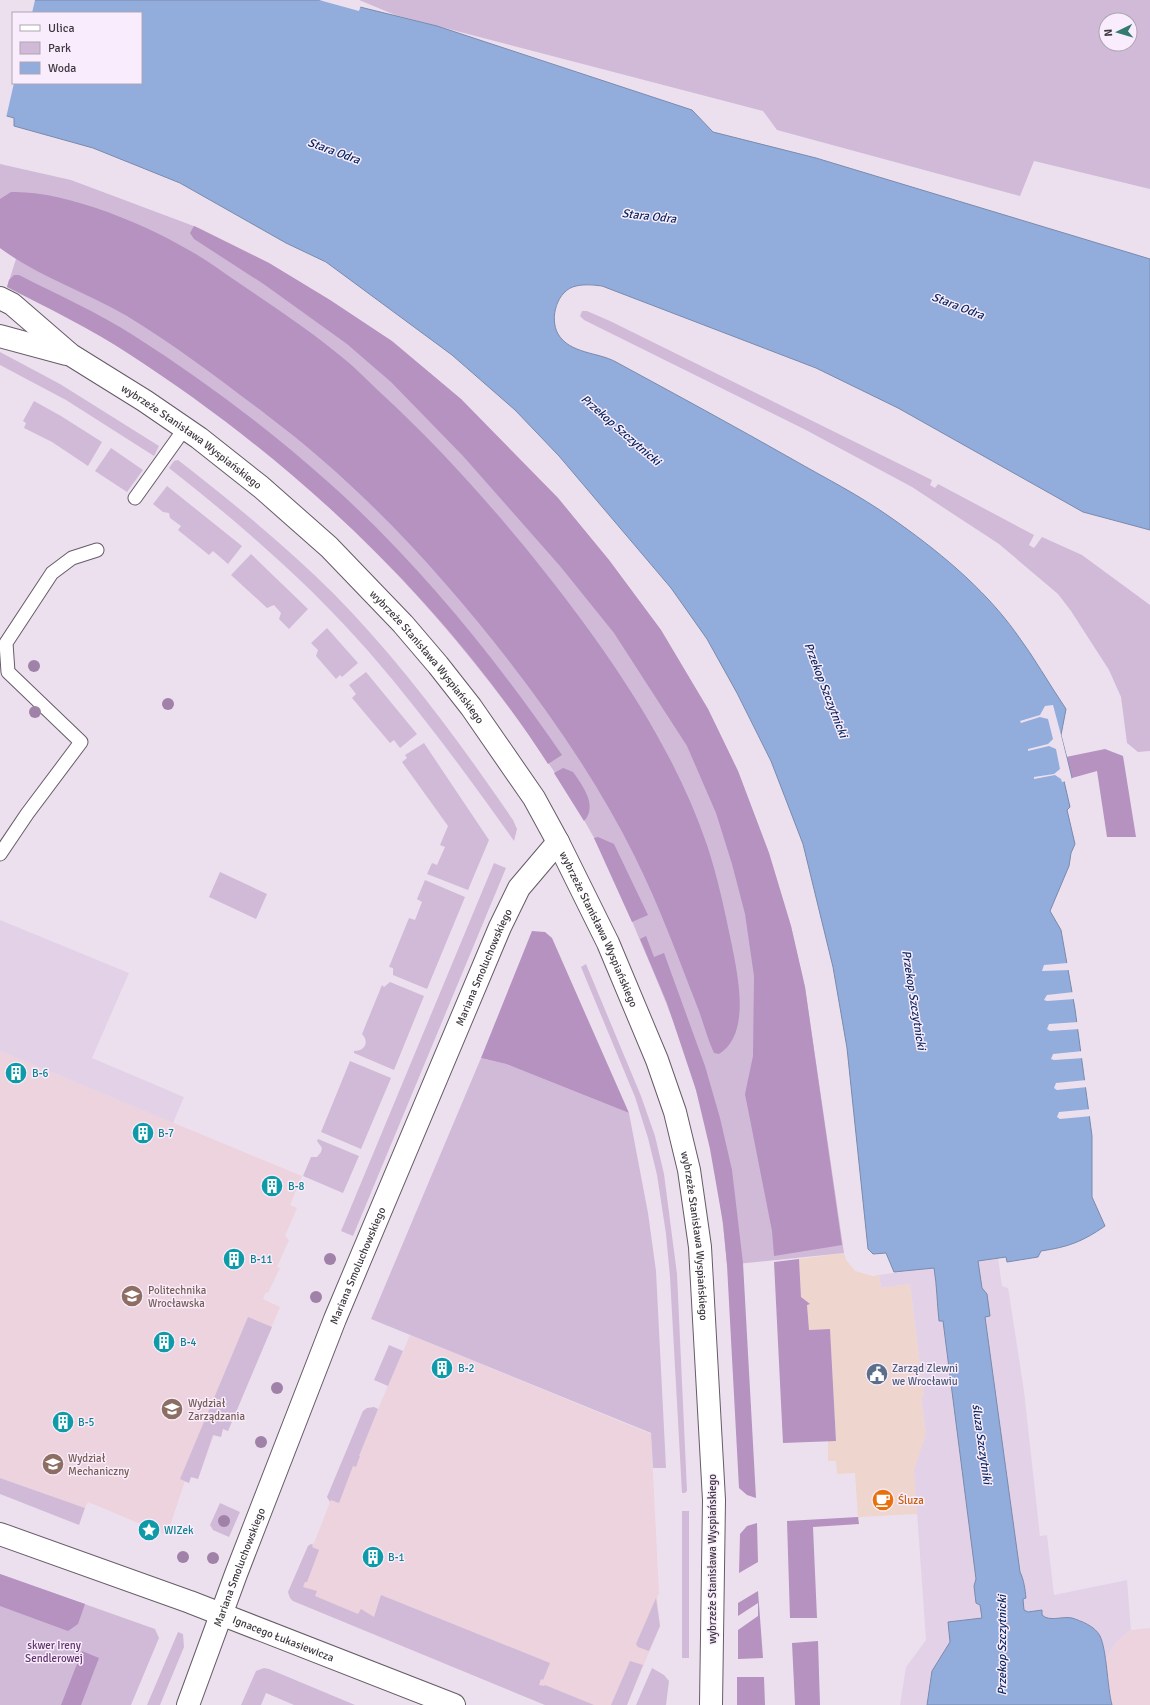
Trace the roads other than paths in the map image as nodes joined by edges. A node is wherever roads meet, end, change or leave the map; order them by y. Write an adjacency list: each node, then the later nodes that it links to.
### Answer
1 (0, 298): 3 (street, wybrzeże Stanisława Wyspiańskiego)
2 (0, 336): 3 (street, wybrzeże Stanisława Wyspiańskiego)
3 (71, 355): 4 (street, wybrzeże Stanisława Wyspiańskiego)
4 (186, 428): 5 (lane); 7 (street, wybrzeże Stanisława Wyspiańskiego)
5 (135, 498)
6 (97, 550): 8 (lane)
7 (558, 842): 10 (street, Mariana Smoluchowskiego); 13 (street, wybrzeże Stanisława Wyspiańskiego)
8 (0, 854)
9 (0, 1534): 10 (street, Ignacego Łukasiewicza)
10 (221, 1614): 11 (street, Mariana Smoluchowskiego); 12 (street, Ignacego Łukasiewicza)
11 (188, 1705)
12 (454, 1705)
13 (711, 1705)

